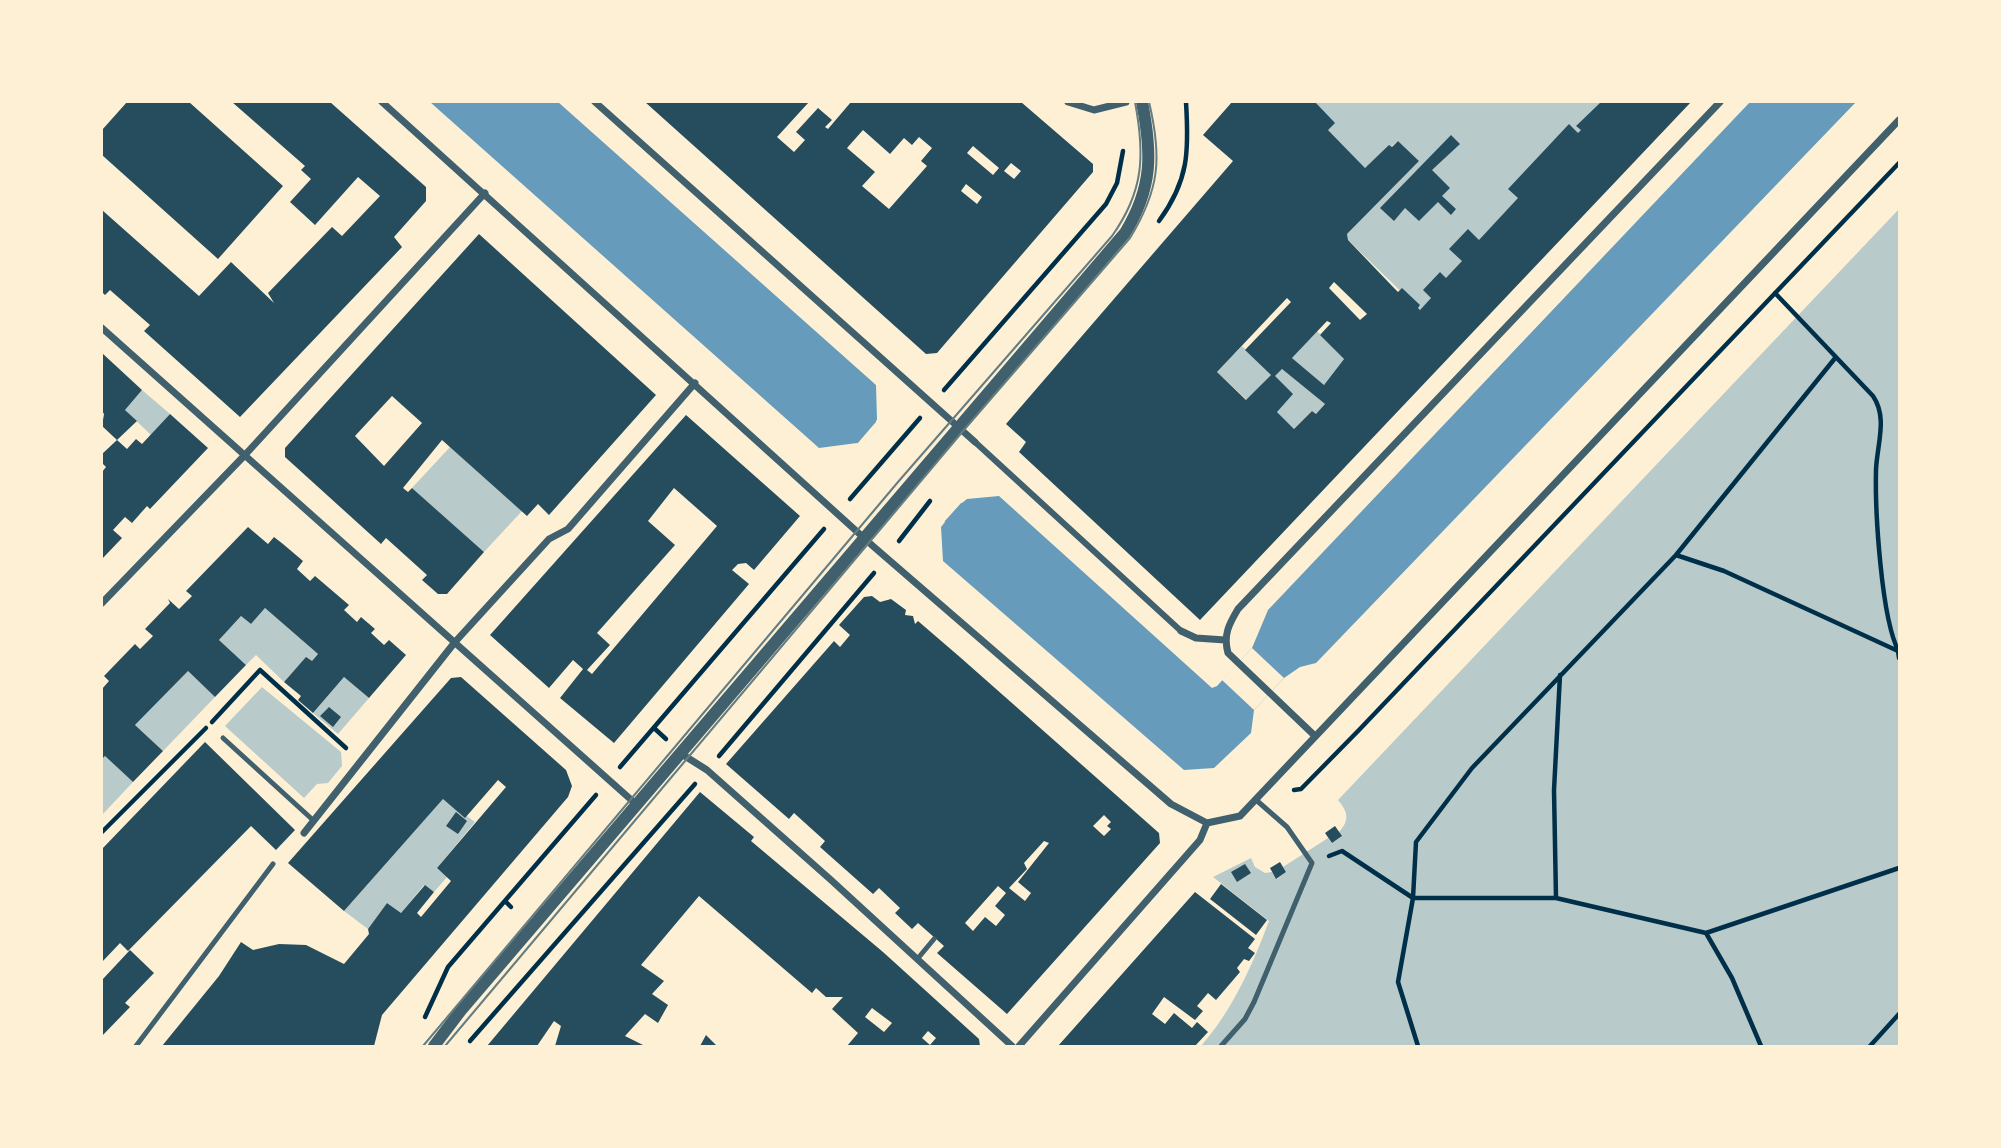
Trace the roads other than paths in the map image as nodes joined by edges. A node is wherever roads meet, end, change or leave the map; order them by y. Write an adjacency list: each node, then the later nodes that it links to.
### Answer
1 (382, 102): 8 (street)
2 (595, 102): 11 (street)
3 (1068, 102): 4 (street)
4 (1126, 102)
5 (1142, 102): 11 (street)
6 (1720, 102): 17 (street)
7 (1899, 120): 19 (street)
8 (485, 193): 10 (street); 13 (street)
9 (102, 328): 13 (street)
10 (695, 383): 14 (street); 18 (street)
11 (957, 426): 12 (street); 14 (street)
12 (975, 442): 16 (street)
13 (244, 456): 15 (street); 18 (street)
14 (863, 538): 21 (street); 25 (street)
15 (102, 603)
16 (1181, 631): 17 (street)
17 (1225, 640): 19 (street)
18 (455, 642): 23 (street); 24 (street)
19 (1315, 736): 22 (street)
20 (223, 738): 24 (lane)
21 (680, 753): 23 (street); 29 (street)
22 (1255, 799): 25 (street); 34 (lane)
23 (637, 805): 31 (street)
24 (314, 821): 26 (street)
25 (1207, 823): 33 (street)
26 (304, 833)
27 (273, 864): 30 (lane)
28 (934, 939): 29 (lane)
29 (919, 957): 32 (street)
30 (136, 1046)
31 (434, 1046)
32 (1012, 1046)
33 (1019, 1046)
34 (1221, 1046)

